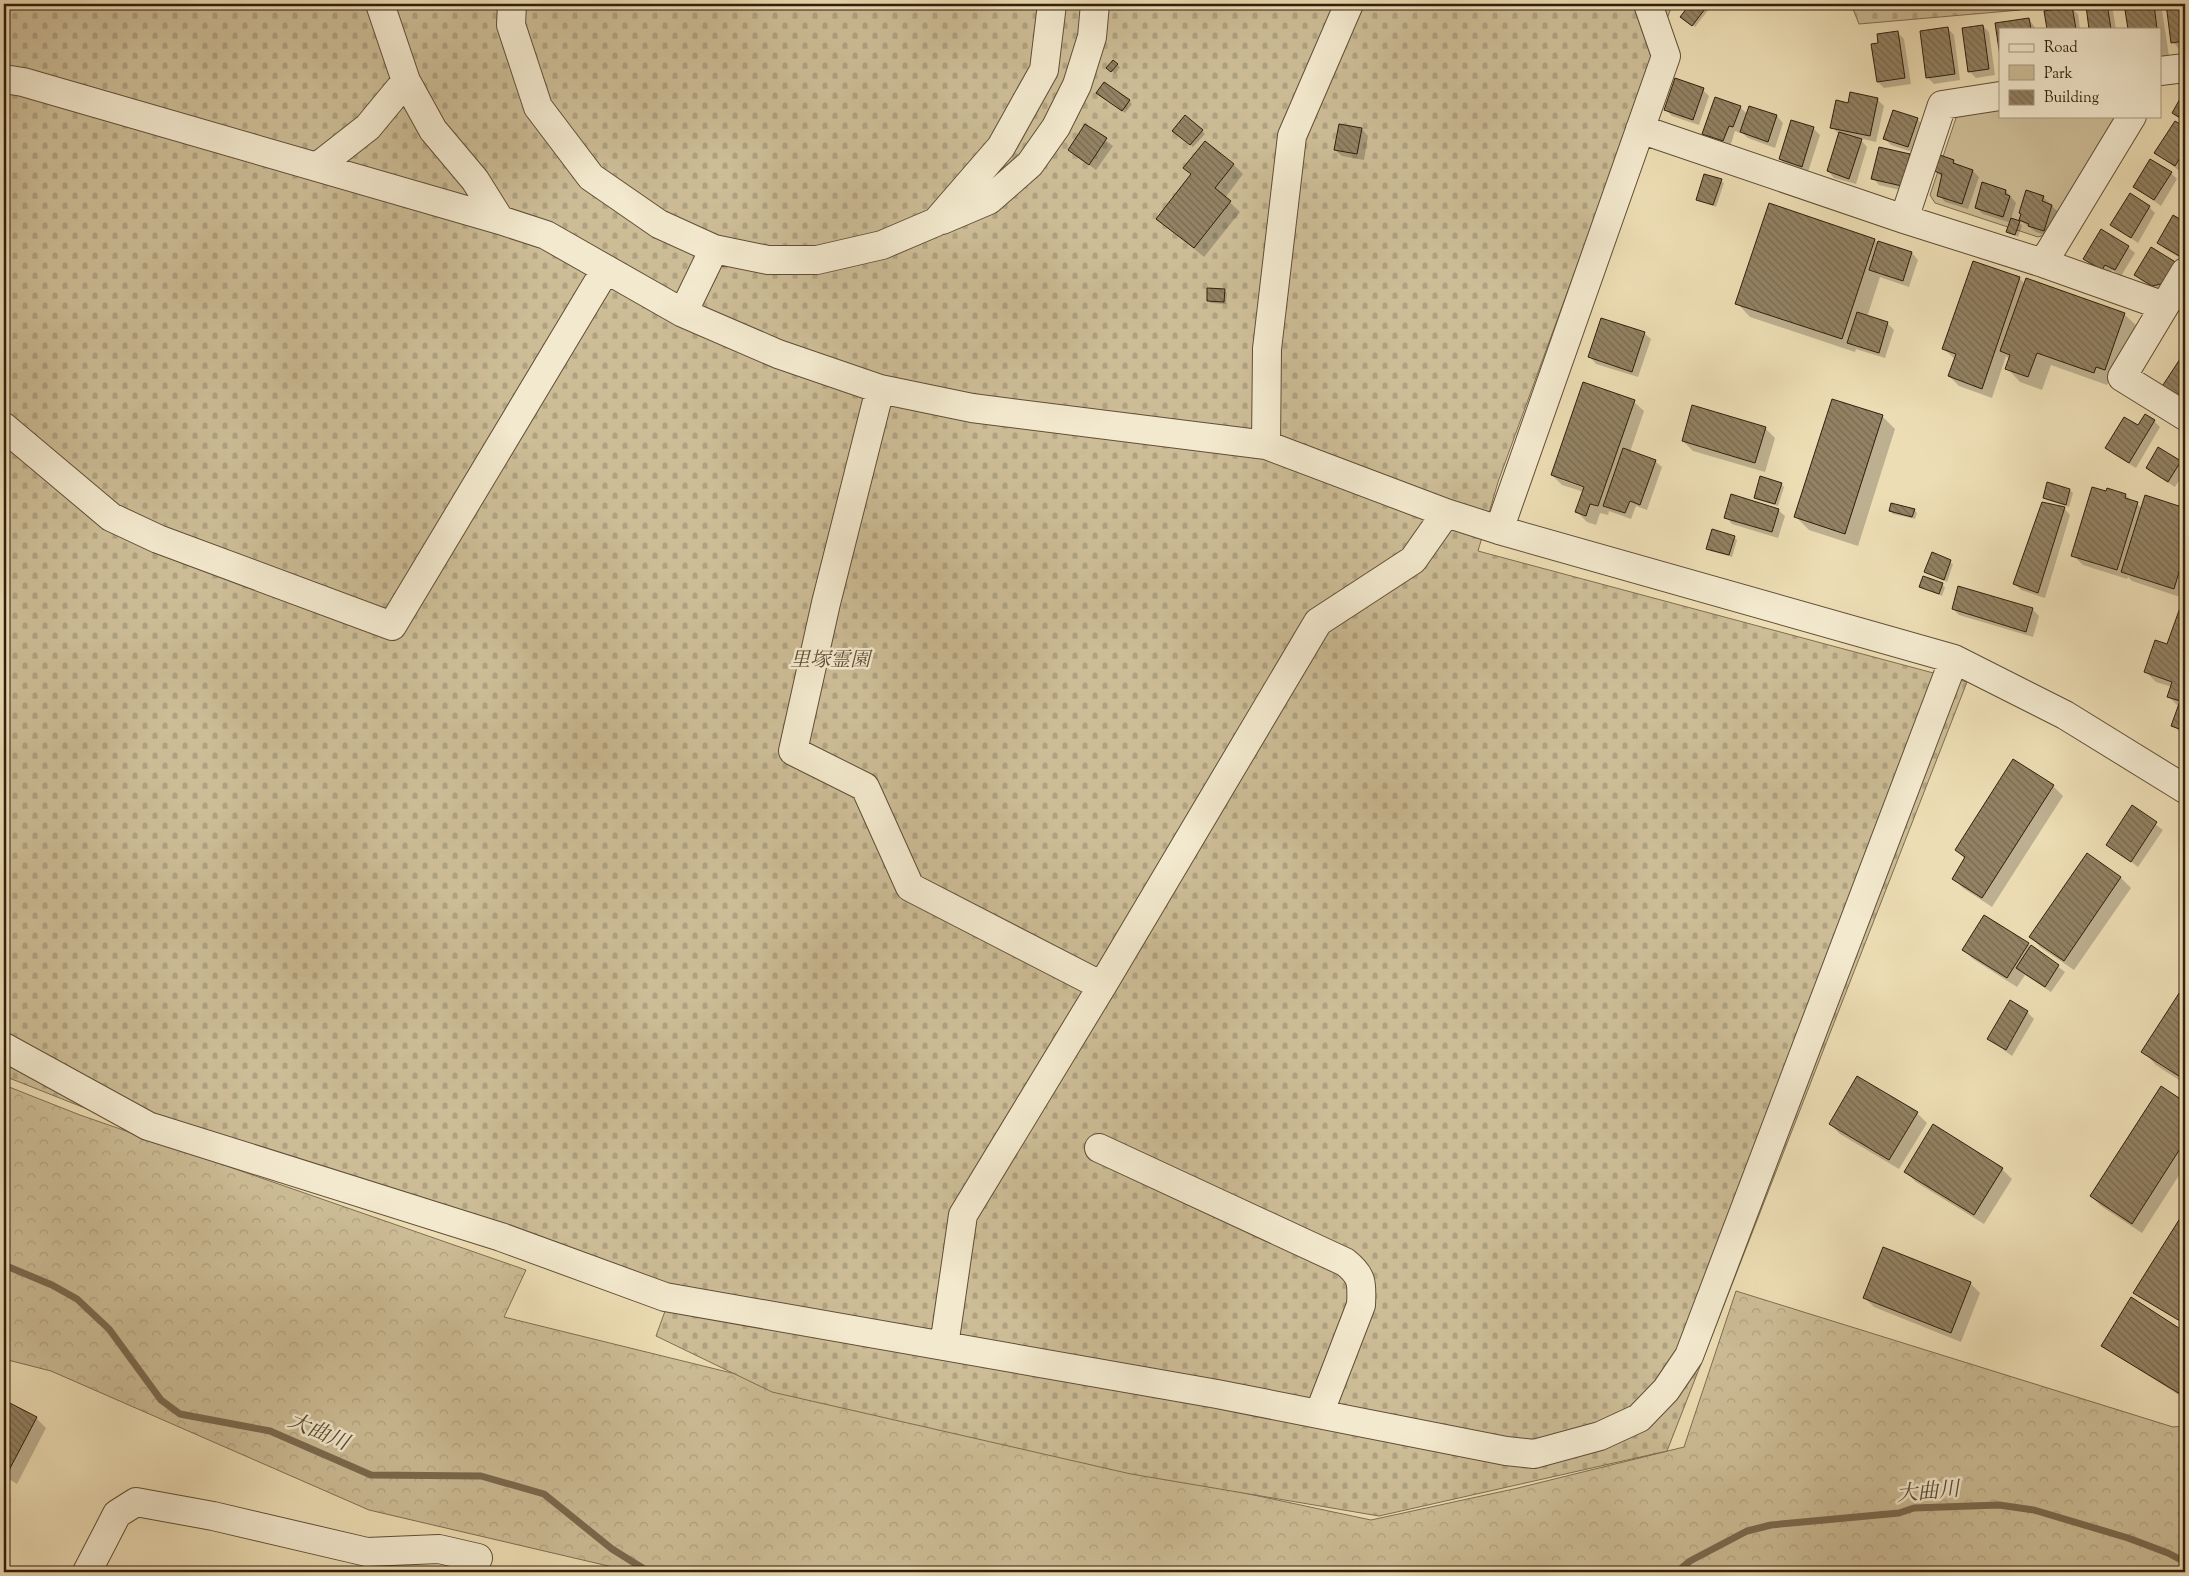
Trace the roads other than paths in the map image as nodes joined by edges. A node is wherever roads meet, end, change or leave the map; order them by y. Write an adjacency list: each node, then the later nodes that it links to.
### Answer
1 (380, 4): 11 (street)
2 (512, 4): 20 (street)
3 (1052, 4): 8 (street)
4 (1095, 4): 12 (street)
5 (1349, 4): 29 (street)
6 (1648, 4): 15 (street)
7 (2185, 68): 9 (street)
8 (1044, 70): 12 (street); 19 (street)
9 (2162, 71)
10 (4, 79): 16 (street)
11 (406, 81): 16 (street); 18 (street)
12 (1077, 85): 19 (street)
13 (1999, 96): 17 (street)
14 (2131, 118): 21 (street)
15 (1640, 128): 17 (street); 31 (street)
16 (318, 167): 18 (street)
17 (1904, 219): 21 (street)
18 (500, 220): 22 (street)
19 (936, 222): 20 (street)
20 (714, 249): 25 (street)
21 (2043, 263): 24 (street)
22 (606, 269): 25 (street); 28 (street)
23 (2185, 272): 24 (street)
24 (2164, 306): 27 (street)
25 (682, 312): 26 (street)
26 (880, 389): 29 (street); 34 (street)
27 (2185, 416)
28 (4, 427)
29 (1266, 445): 30 (street)
30 (1446, 513): 31 (street); 34 (street)
31 (1499, 530): 32 (street)
32 (1954, 659): 33 (street); 38 (street)
33 (2185, 790)
34 (1102, 986): 37 (street)
35 (4, 1047): 37 (street)
36 (1099, 1148): 38 (street)
37 (944, 1346): 38 (street)
38 (1318, 1414)
39 (478, 1558): 40 (street)
40 (87, 1572)

